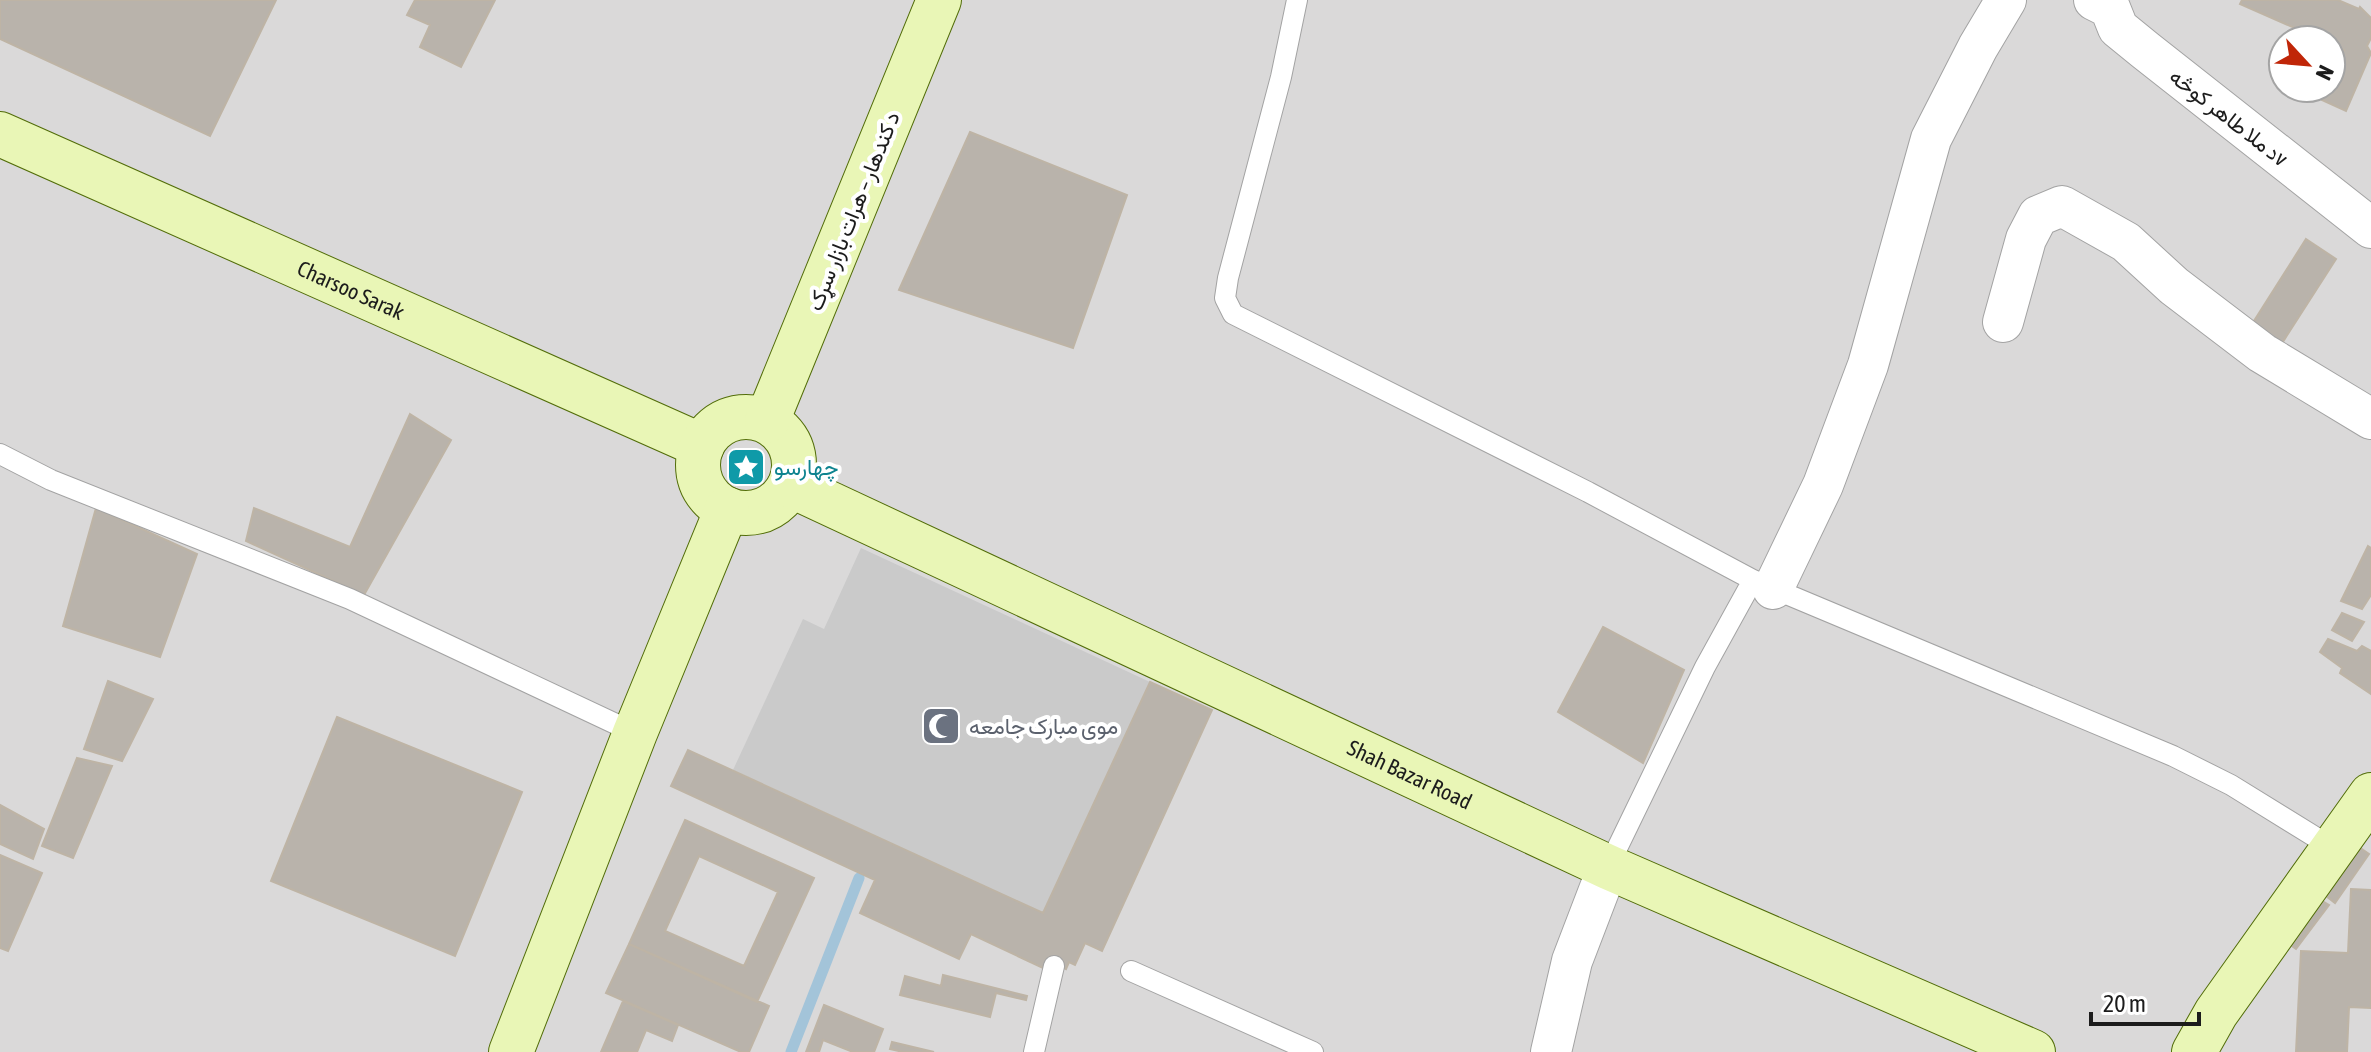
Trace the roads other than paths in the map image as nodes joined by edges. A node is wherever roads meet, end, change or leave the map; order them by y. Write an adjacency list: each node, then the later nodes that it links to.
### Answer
1 (939, 0): 9 (main road, د کندهار – هرات بازار سړک)
2 (1297, 0): 14 (lane)
3 (2006, 0): 14 (street)
4 (2094, 0): 6 (street, د ملا طاهر کوڅهv)
5 (0, 134): 10 (main road, Charsoo Sarak)
6 (2371, 228)
7 (2003, 322): 8 (street)
8 (2371, 419)
9 (767, 421): 10 (main road); 12 (main road)
10 (702, 446): 13 (main road)
11 (0, 454): 15 (lane)
12 (790, 485): 13 (main road); 18 (main road, Shah Bazar Road)
13 (727, 509): 15 (main road)
14 (1763, 584): 17 (lane); 18 (lane)
15 (635, 733): 21 (main road)
16 (2371, 795): 17 (main road)
17 (2333, 848): 26 (main road)
18 (1608, 867): 24 (street); 25 (main road, Shah Bazar Road)
19 (1054, 966): 22 (lane)
20 (1131, 971): 23 (lane)
21 (511, 1052)
22 (1034, 1052)
23 (1313, 1052)
24 (1551, 1052)
25 (2033, 1052)
26 (2194, 1052)

